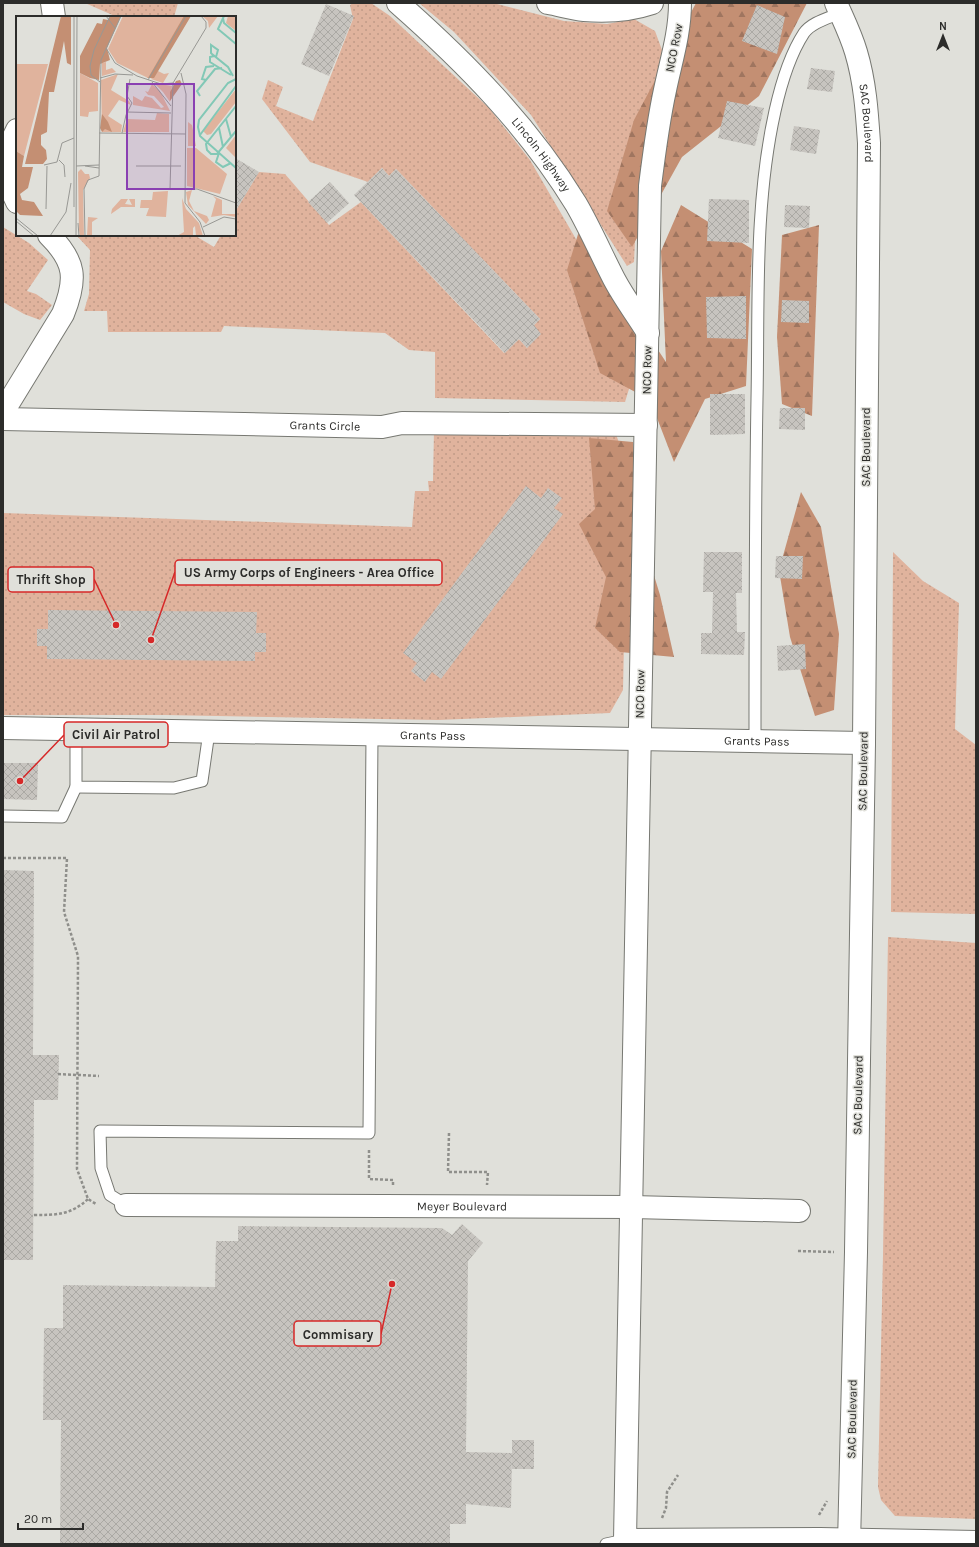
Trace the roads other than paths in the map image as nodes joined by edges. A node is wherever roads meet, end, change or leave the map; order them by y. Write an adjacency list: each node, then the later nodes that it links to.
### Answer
1 (52, 3): 7 (street)
2 (398, 3): 11 (street, Lincoln Highway)
3 (548, 3): 4 (street)
4 (652, 3)
5 (680, 3): 11 (street, NCO Row)
6 (838, 8): 20 (lane); 21 (street, SAC Boulevard)
7 (54, 16)
8 (16, 132): 9 (street)
9 (16, 199)
10 (50, 236): 12 (street)
11 (648, 333): 14 (street, NCO Row)
12 (3, 412)
13 (3, 419): 14 (street, Grants Circle)
14 (646, 425): 19 (street, NCO Row)
15 (3, 728): 16 (street, Grants Pass)
16 (76, 729): 17 (street, Grants Pass); 22 (lane)
17 (209, 732): 18 (street, Grants Pass); 22 (lane)
18 (372, 735): 19 (street, Grants Pass); 24 (lane)
19 (639, 739): 20 (street, Grants Pass); 25 (street, NCO Row)
20 (754, 742): 21 (street, Grants Pass)
21 (864, 743): 28 (street, SAC Boulevard)
22 (76, 787): 23 (lane)
23 (3, 816)
24 (126, 1205): 25 (street, Meyer Boulevard)
25 (632, 1207): 26 (street, Meyer Boulevard); 27 (street, NCO Row)
26 (799, 1211)
27 (616, 1542): 28 (street)
28 (849, 1542): 29 (street)
29 (976, 1542)

